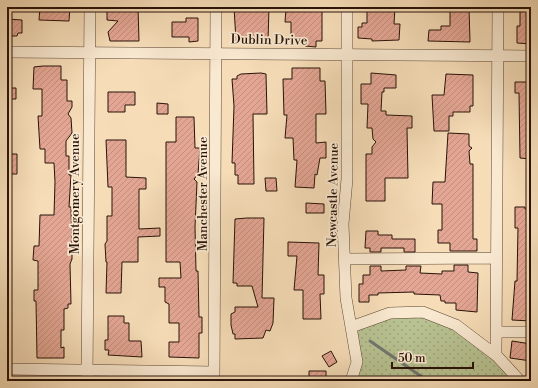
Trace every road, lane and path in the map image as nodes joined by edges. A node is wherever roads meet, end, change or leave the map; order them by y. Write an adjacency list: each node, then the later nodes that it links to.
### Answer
1 (90, 7): 6 (street, Montgomery Avenue)
2 (216, 7): 7 (street, Manchester Avenue)
3 (347, 7): 8 (street, Newcastle Avenue)
4 (498, 7): 9 (street)
5 (7, 52): 6 (street, Dublin Drive)
6 (89, 53): 7 (street, Dublin Drive); 18 (street, Montgomery Avenue)
7 (216, 53): 8 (street, Dublin Drive); 19 (street, Manchester Avenue)
8 (346, 55): 9 (street, Dublin Drive); 12 (street, Newcastle Avenue)
9 (499, 55): 10 (street, Dublin Drive); 11 (street)
10 (531, 56)
11 (496, 258): 12 (street); 14 (street)
12 (345, 259): 13 (street, Newcastle Avenue)
13 (351, 327): 16 (street); 20 (street, Newcastle Avenue)
14 (496, 332): 15 (street); 16 (street)
15 (531, 332)
16 (496, 355): 21 (street)
17 (7, 369): 18 (street)
18 (87, 376): 19 (street)
19 (214, 377)
20 (351, 381)
21 (520, 381)

